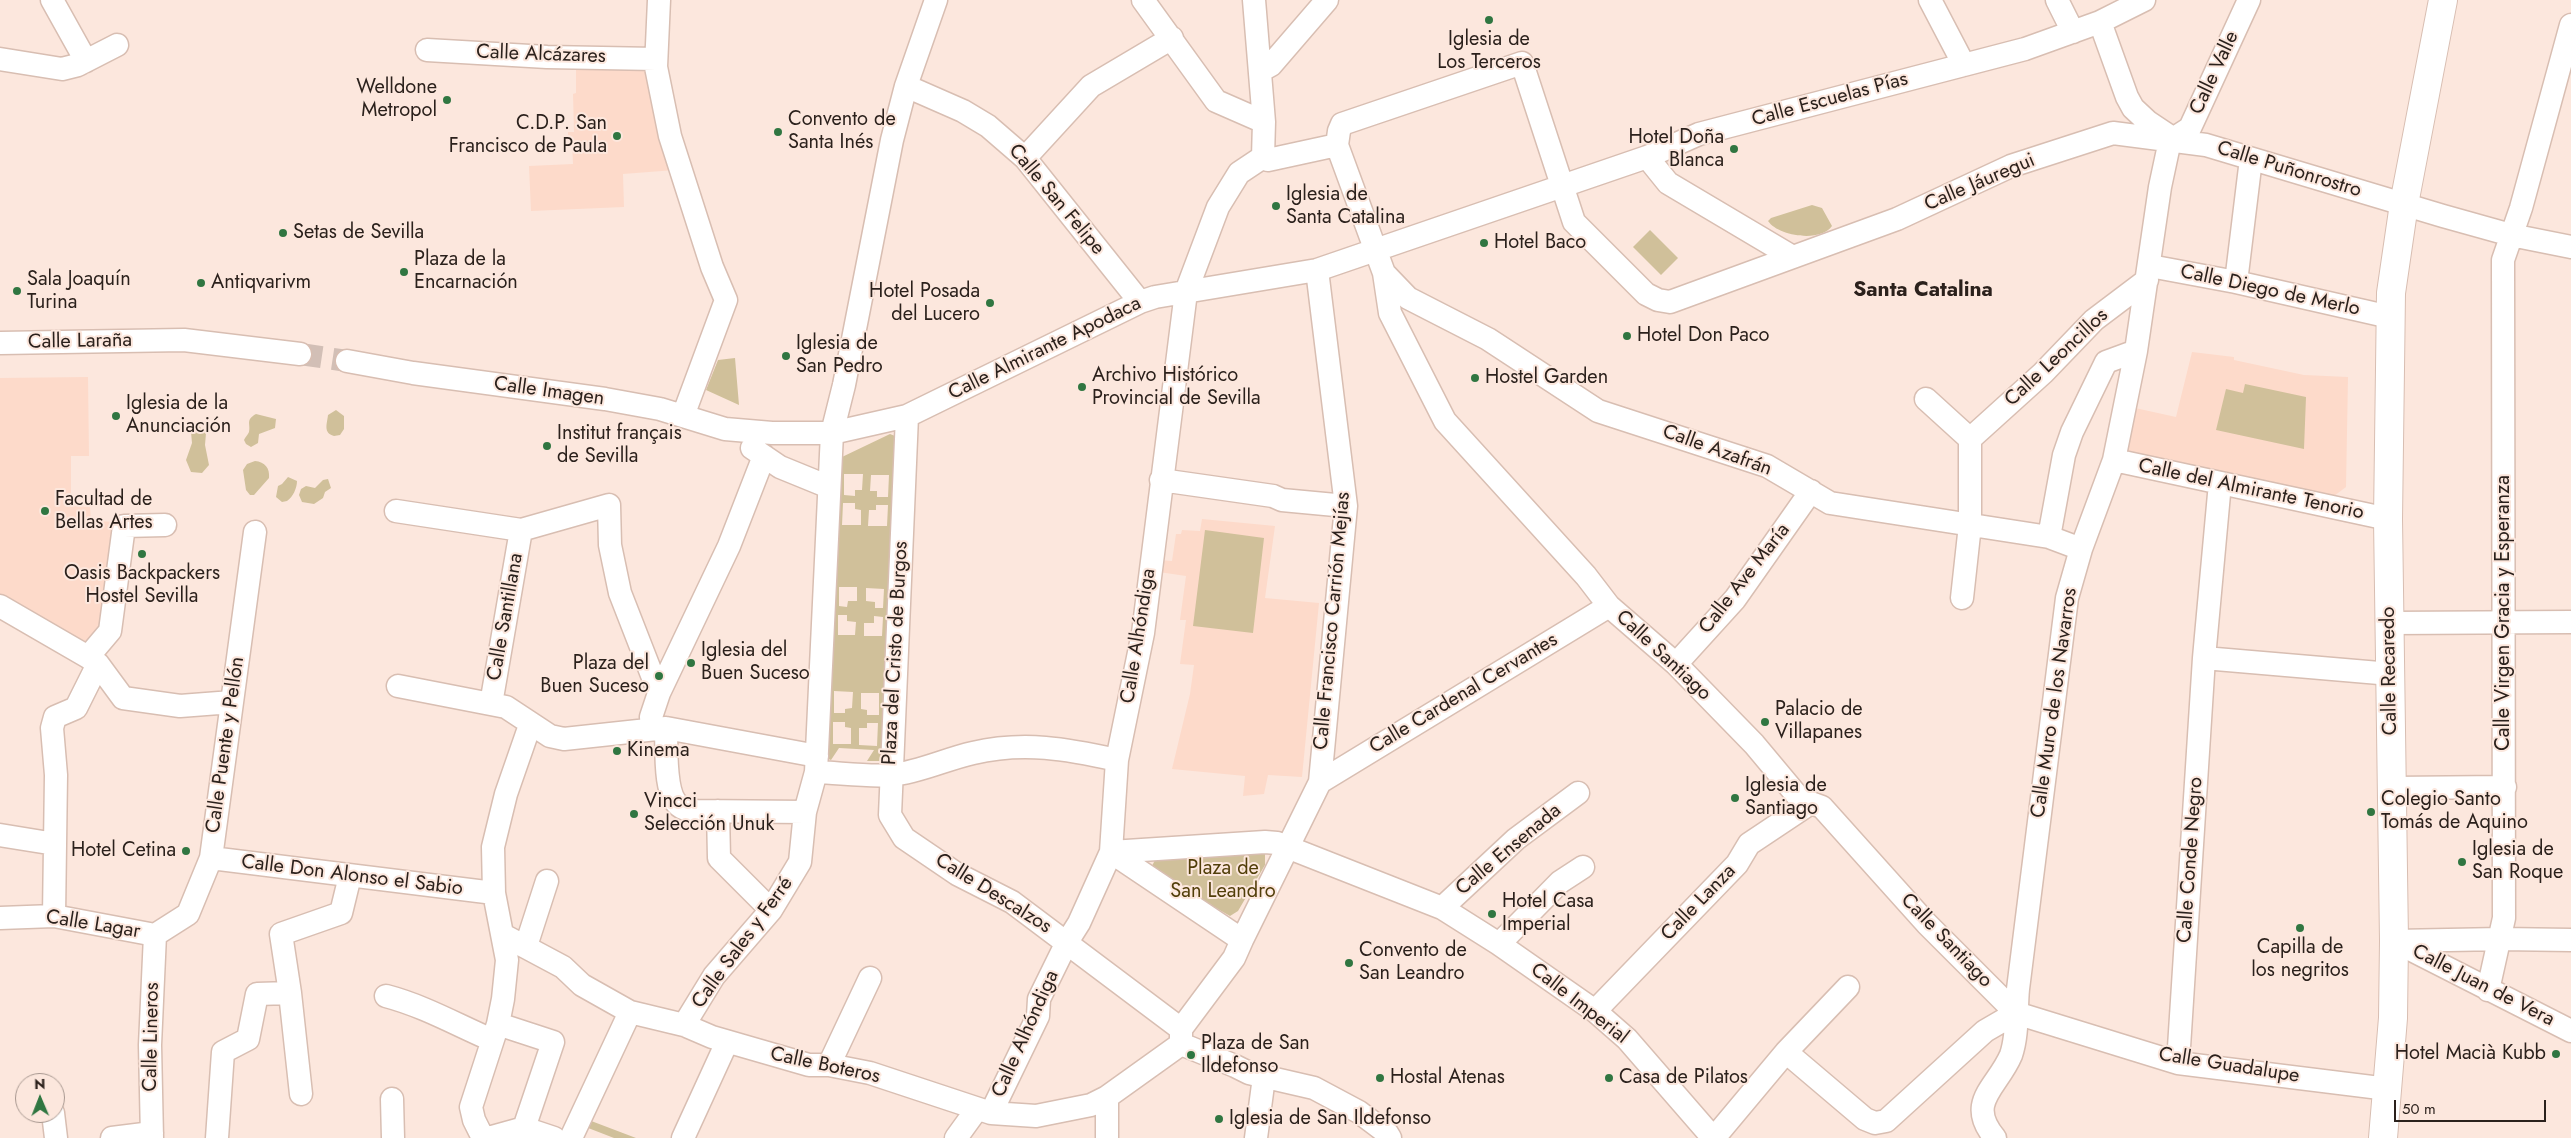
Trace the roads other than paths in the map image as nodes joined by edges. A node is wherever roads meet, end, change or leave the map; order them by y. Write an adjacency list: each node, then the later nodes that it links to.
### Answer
1 (52, 0): 20 (street)
2 (659, 0): 19 (street)
3 (936, 0): 23 (street)
4 (1143, 0): 15 (street)
5 (1254, 0): 22 (street)
6 (1327, 0): 22 (street)
7 (1930, 0): 21 (street)
8 (2057, 0): 14 (street)
9 (2249, 0): 25 (street, Calle Valle)
10 (2443, 0): 32 (main road, Calle Recaredo)
11 (2132, 3): 12 (street, Calle Escuelas Pías)
12 (2100, 22): 14 (street, Calle Escuelas Pías); 25 (street)
13 (2571, 25): 33 (street, Calle Virgen Gracia y Esperanza)
14 (2073, 32): 21 (street, Calle Escuelas Pías)
15 (1172, 38): 24 (street); 29 (street)
16 (117, 45): 20 (street)
17 (426, 50): 19 (street, Calle Alcázares)
18 (0, 59): 20 (street)
19 (656, 59): 49 (street)
20 (86, 61)
21 (1964, 65): 28 (street, Calle Escuelas Pías)
22 (1260, 71): 24 (street)
23 (906, 86): 29 (street, Calle San Felipe); 52 (street)
24 (1264, 122): 27 (street)
25 (2173, 139): 30 (street, Calle Puñonrostro); 36 (street, Calle Jáuregui); 39 (street, Calle Muro de los Navarros)
26 (1337, 145): 27 (street); 31 (street, Calle Jáuregui); 35 (street, Calle Santiago)
27 (1263, 157): 41 (street, Calle Alhóndiga)
28 (1647, 157): 31 (street, Calle Escuelas Pías); 36 (street)
29 (1025, 158): 42 (street, Calle San Felipe)
30 (2251, 159): 32 (street, Calle Puñonrostro); 40 (street)
31 (1563, 185): 35 (street, Calle Escuelas Pías); 36 (street, Calle Jáuregui)
32 (2404, 204): 33 (street, Calle Puñonrostro); 43 (main road, Calle Recaredo)
33 (2512, 235): 34 (street, Calle Puñonrostro); 72 (street, Calle Virgen Gracia y Esperanza)
34 (2571, 247)
35 (1376, 251): 37 (street, Calle Almirante Apodaca); 38 (street, Calle Santiago)
36 (1791, 256)
37 (1317, 270): 41 (street, Calle Almirante Apodaca); 60 (street, Calle Francisco Carrión Mejías)
38 (1384, 273): 59 (street, Calle Azafrán); 71 (street, Calle Santiago)
39 (2148, 273): 40 (street, Calle Diego de Merlo); 45 (street, Calle Muro de los Navarros); 53 (street, Calle Leoncillos)
40 (2236, 282): 43 (street, Calle Diego de Merlo)
41 (1186, 292): 42 (street, Calle Almirante Apodaca); 56 (street, Calle Alhóndiga)
42 (1140, 302): 50 (street, Calle Almirante Apodaca)
43 (2390, 317): 62 (main road, Calle Recaredo)
44 (0, 343): 46 (street, Calle Laraña)
45 (2136, 352): 55 (street, Calle Muro de los Navarros); 67 (street)
46 (300, 354)
47 (348, 361): 49 (street, Calle Imagen)
48 (1926, 400): 53 (street)
49 (683, 416): 51 (street, Calle Imagen)
50 (907, 416): 52 (street, Calle Almirante Apodaca); 87 (street, Plaza del Cristo de Burgos)
51 (725, 429): 52 (street, Calle Almirante Apodaca); 54 (street)
52 (832, 433): 58 (street)
53 (1970, 439): 63 (street)
54 (764, 456): 58 (street); 80 (street)
55 (2114, 460): 57 (street, Calle del Almirante Tenorio); 68 (street, Calle Muro de los Navarros)
56 (1161, 480): 60 (street); 85 (street, Calle Alhóndiga)
57 (2220, 483): 62 (street, Calle del Almirante Tenorio); 75 (street, Calle Conde Negro)
58 (829, 487): 86 (street)
59 (1811, 492): 63 (street, Calle Azafrán); 77 (street, Calle Ave María)
60 (1346, 506): 88 (street, Calle Francisco Carrión Mejías)
61 (396, 511): 65 (street)
62 (2388, 519): 74 (main road, Calle Recaredo)
63 (1970, 524): 67 (street, Calle Azafrán); 69 (street)
64 (165, 525): 76 (street)
65 (521, 530): 80 (street); 82 (street, Calle Santillana)
66 (255, 532): 81 (street, Calle Puente y Pellón)
67 (2049, 537): 68 (street, Calle Azafrán)
68 (2081, 549): 124 (street, Calle Muro de los Navarros)
69 (1962, 598)
70 (0, 606): 76 (street)
71 (1609, 606): 77 (street, Calle Santiago); 88 (street, Calle Cardenal Cervantes)
72 (2504, 622): 73 (street); 74 (street); 89 (street, Calle Virgen Gracia y Esperanza)
73 (2571, 622)
74 (2390, 623): 78 (main road, Calle Recaredo)
75 (2204, 658): 78 (street); 131 (street, Calle Conde Negro)
76 (93, 660): 81 (street); 96 (street)
77 (1676, 664): 92 (street, Calle Santiago)
78 (2391, 674): 90 (main road, Calle Recaredo)
79 (398, 686): 82 (street, Plaza del Cristo de Burgos)
80 (659, 693): 84 (street)
81 (232, 702): 99 (street, Calle Puente y Pellón)
82 (491, 704): 83 (street, Plaza del Cristo de Burgos)
83 (530, 725): 84 (street, Plaza del Cristo de Burgos); 103 (street)
84 (659, 728): 86 (street, Plaza del Cristo de Burgos); 93 (street)
85 (1116, 760): 87 (street); 98 (street, Calle Alhóndiga)
86 (816, 764): 87 (street, Plaza del Cristo de Burgos); 94 (street, Calle Sales y Ferré)
87 (891, 775): 113 (street, Calle Descalzos)
88 (1320, 782): 97 (street, Calle Francisco Carrión Mejías)
89 (2505, 787): 90 (street); 110 (street, Calle Virgen Gracia y Esperanza)
90 (2392, 788): 114 (main road, Calle Recaredo)
91 (1578, 793): 104 (street, Calle Ensenada)
92 (1809, 804): 122 (street, Calle Lanza); 124 (street, Calle Santiago)
93 (718, 811): 94 (street); 105 (street)
94 (805, 812): 105 (street, Calle Sales y Ferré)
95 (0, 835): 96 (street)
96 (55, 844): 106 (street)
97 (1288, 846): 98 (street); 104 (street, Calle Imperial); 111 (street)
98 (1111, 852): 111 (street); 113 (street, Calle Alhóndiga)
99 (211, 858): 101 (street, Calle Don Alonso el Sabio); 109 (street, Calle Puente y Pellón)
100 (1583, 867): 115 (street)
101 (350, 876): 103 (street, Calle Don Alonso el Sabio); 120 (street)
102 (547, 881): 116 (street)
103 (494, 893): 108 (street)
104 (1442, 908): 115 (street, Calle Imperial)
105 (771, 910): 125 (street, Calle Sales y Ferré)
106 (54, 916): 107 (street, Calle Lagar); 109 (street, Calle Lagar)
107 (0, 918)
108 (503, 934): 116 (street, Calle Boteros); 127 (street)
109 (155, 935): 141 (street, Calle Lineros)
110 (2501, 939): 112 (street); 114 (street); 119 (street, Calle Virgen Gracia y Esperanza)
111 (1242, 940): 128 (street)
112 (2571, 940)
113 (1067, 942): 128 (street, Calle Descalzos); 138 (street, Calle Alhóndiga)
114 (2394, 942): 119 (street, Calle Juan de Vera); 134 (main road, Calle Recaredo)
115 (1498, 944): 122 (street, Calle Imperial)
116 (526, 946): 123 (street, Calle Boteros)
117 (870, 978): 132 (street)
118 (1848, 987): 130 (street)
119 (2488, 990): 126 (street, Calle Juan de Vera)
120 (290, 993): 135 (street); 144 (street)
121 (386, 996): 127 (street)
122 (1595, 1011): 155 (street, Calle Imperial)
123 (630, 1012): 125 (street, Calle Boteros); 149 (street)
124 (2016, 1013): 130 (street); 131 (street, Calle Guadalupe); 156 (street, Calle Muro de los Navarros)
125 (684, 1026): 129 (street, Calle Boteros)
126 (2571, 1031)
127 (495, 1032): 140 (street); 146 (street)
128 (1182, 1037): 133 (street); 136 (street)
129 (727, 1042): 132 (street, Calle Boteros); 150 (street)
130 (1786, 1052): 155 (street)
131 (2178, 1063): 134 (street, Calle Guadalupe)
132 (829, 1065): 138 (street, Calle Boteros)
133 (1264, 1076): 153 (street); 154 (street)
134 (2388, 1089): 157 (main road, Calle Recaredo)
135 (301, 1094)
136 (1107, 1097): 138 (street, Calle Boteros); 152 (street)
137 (392, 1099): 145 (street)
138 (984, 1111): 151 (street, Calle Alhóndiga)
139 (55, 1123): 142 (street)
140 (524, 1128): 147 (street); 148 (street)
141 (152, 1136): 143 (street)
142 (56, 1138)
143 (112, 1138)
144 (217, 1138)
145 (393, 1138)
146 (483, 1138)
147 (488, 1138)
148 (554, 1138)
149 (571, 1138)
150 (683, 1138)
151 (956, 1138)
152 (1107, 1138)
153 (1256, 1138)
154 (1390, 1138)
155 (1714, 1138)
156 (1995, 1138)
157 (2383, 1138)

